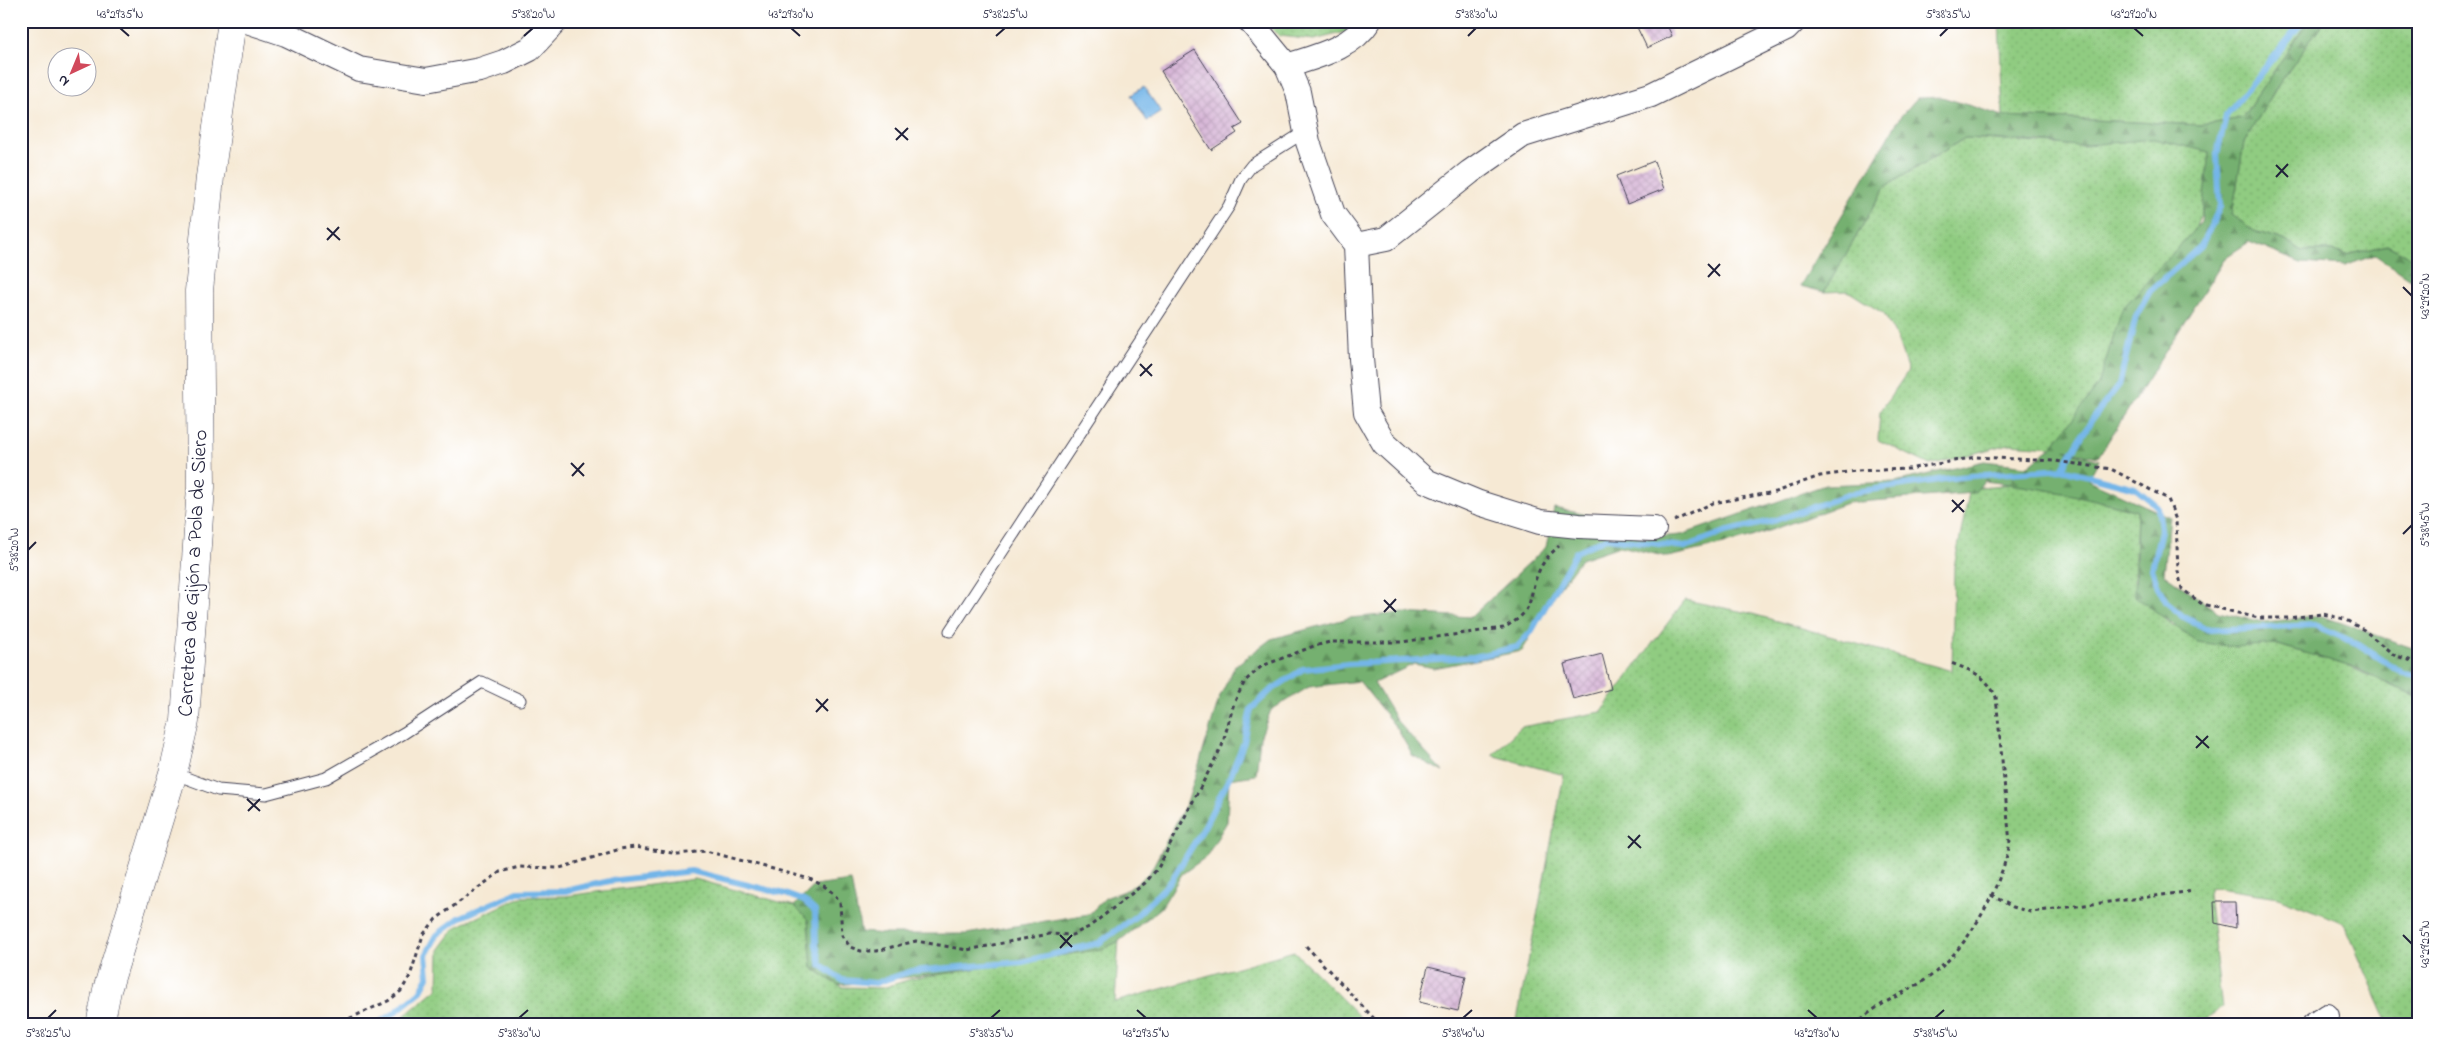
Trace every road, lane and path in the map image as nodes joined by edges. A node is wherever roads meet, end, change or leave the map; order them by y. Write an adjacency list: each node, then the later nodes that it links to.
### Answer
1 (232, 21): 16 (street, Carretera de Gijón a Pola de Siero)
2 (247, 21): 3 (street)
3 (556, 21)
4 (1250, 21): 7 (street)
5 (1369, 21): 7 (street)
6 (1794, 21): 9 (street)
7 (1287, 66): 8 (street)
8 (1306, 131): 9 (street); 12 (lane)
9 (1356, 245): 10 (street)
10 (1578, 526): 11 (street); 21 (path)
11 (1654, 529): 14 (path)
12 (950, 631)
13 (1950, 663): 18 (path)
14 (2418, 663)
15 (520, 700): 16 (lane)
16 (173, 772): 20 (street, Carretera de Gijón a Pola de Siero)
17 (2194, 891): 18 (path)
18 (1991, 895): 23 (path)
19 (1306, 946): 22 (path)
20 (100, 1025)
21 (335, 1025)
22 (1380, 1025)
23 (1855, 1025)

